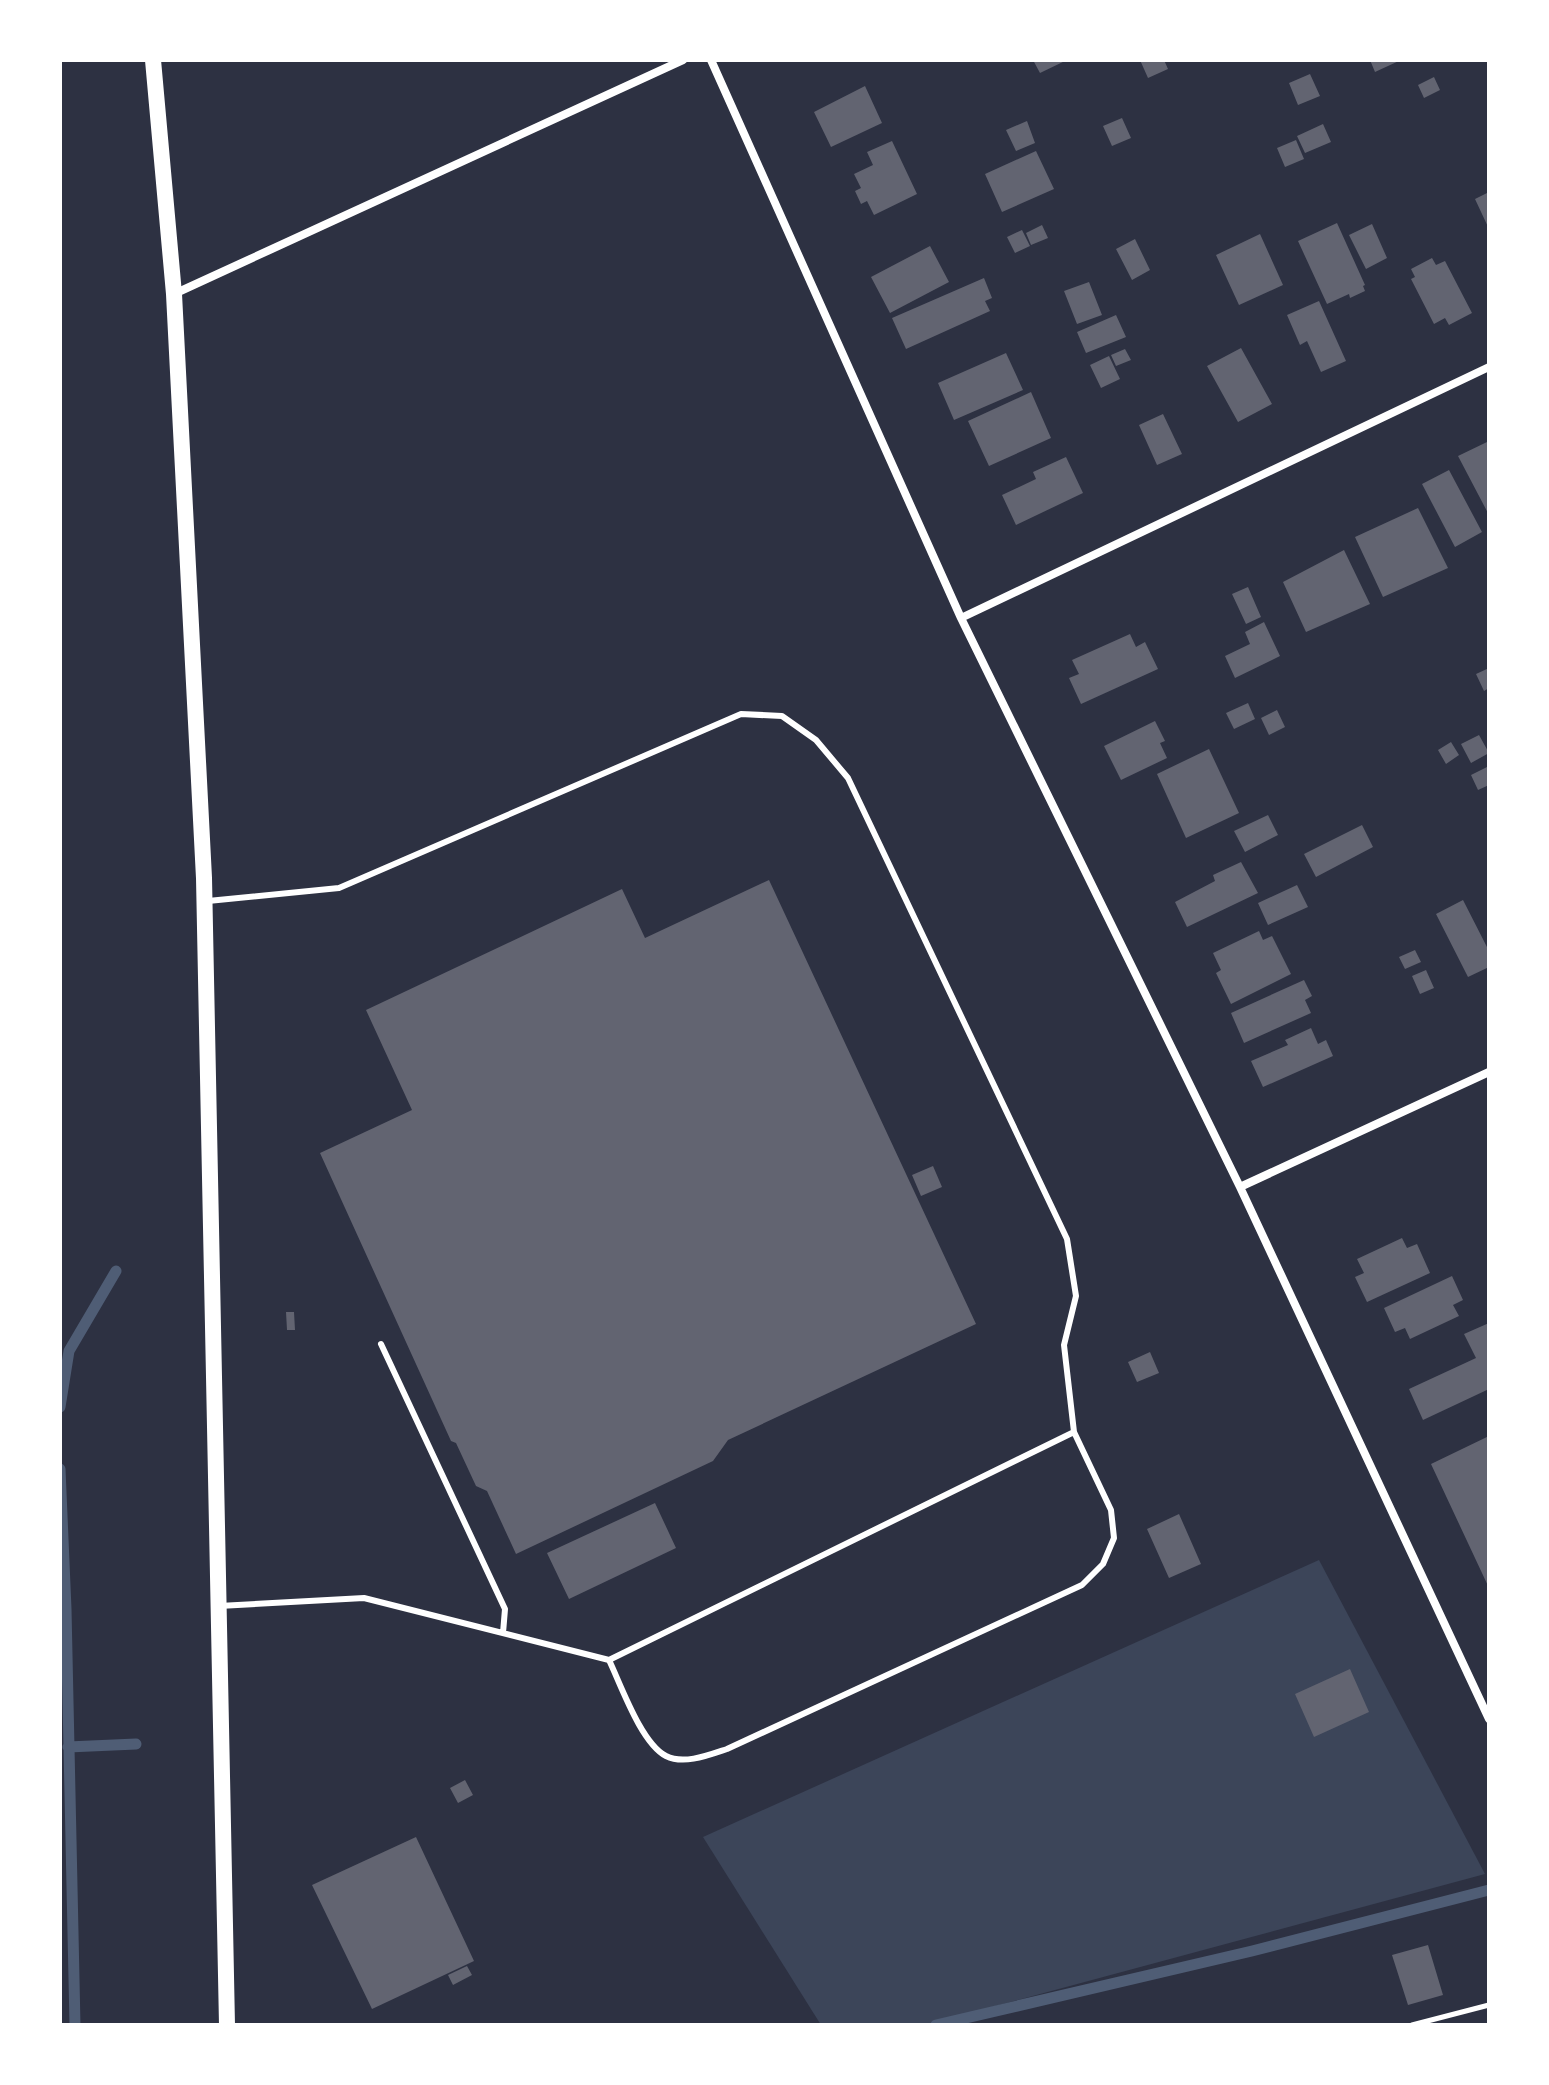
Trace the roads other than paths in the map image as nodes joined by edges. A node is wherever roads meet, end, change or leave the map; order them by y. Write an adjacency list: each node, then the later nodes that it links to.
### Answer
1 (153, 60): 4 (main road)
2 (683, 60): 4 (street)
3 (711, 60): 6 (street)
4 (174, 294): 7 (main road)
5 (1489, 367): 6 (street)
6 (961, 618): 9 (street)
7 (204, 901): 11 (lane); 12 (main road)
8 (1489, 1072): 9 (street)
9 (1240, 1187): 15 (street)
10 (381, 1344): 13 (lane)
11 (1074, 1432): 14 (lane); 14 (lane)
12 (219, 1606): 13 (lane); 16 (main road)
13 (503, 1633): 14 (lane)
14 (609, 1660)
15 (1489, 1719)
16 (227, 2025)

